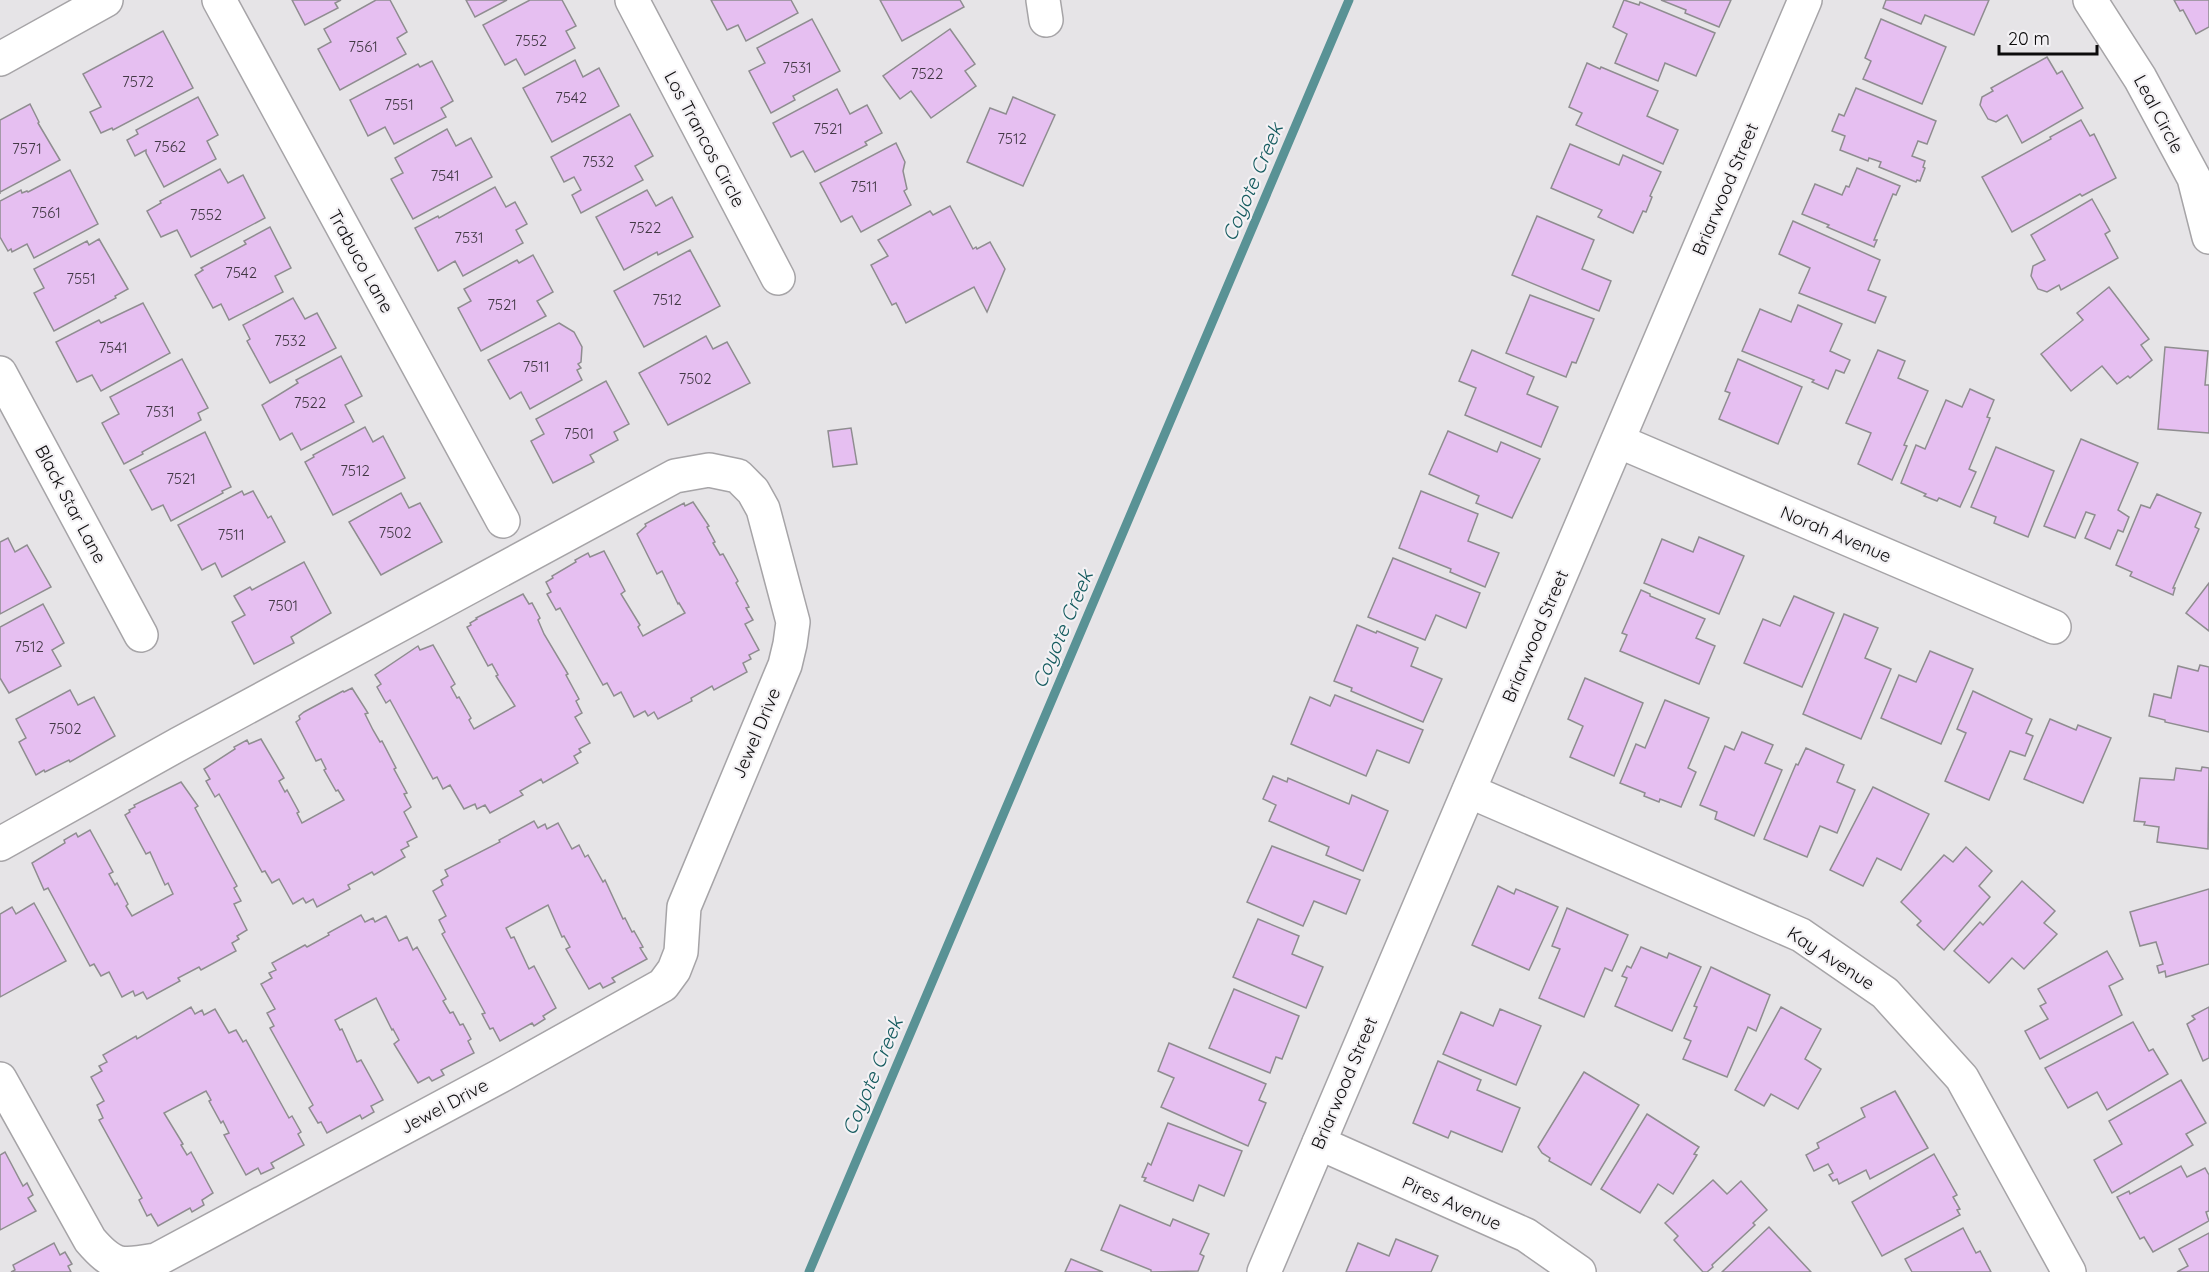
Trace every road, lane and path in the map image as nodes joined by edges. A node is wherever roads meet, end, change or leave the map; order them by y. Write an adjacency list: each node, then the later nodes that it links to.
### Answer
1 (106, 0): 6 (street)
2 (219, 0): 11 (street, Trabuco Lane)
3 (632, 0): 8 (street, Los Trancos Circle)
4 (1805, 0): 10 (street, Briarwood Street)
5 (2090, 0): 7 (street, Leal Circle)
6 (0, 59)
7 (2209, 237)
8 (778, 278)
9 (0, 374): 13 (street, Black Star Lane)
10 (1618, 441): 12 (street, Norah Avenue); 14 (street, Briarwood Street)
11 (502, 521)
12 (2054, 627)
13 (141, 635)
14 (1469, 791): 17 (street, Briarwood Street); 20 (street, Kay Avenue)
15 (0, 844): 16 (street, Jewel Drive)
16 (0, 1079)
17 (1319, 1143): 18 (street, Briarwood Street); 19 (street, Pires Avenue)
18 (1264, 1272)
19 (1579, 1272)
20 (2069, 1272)

